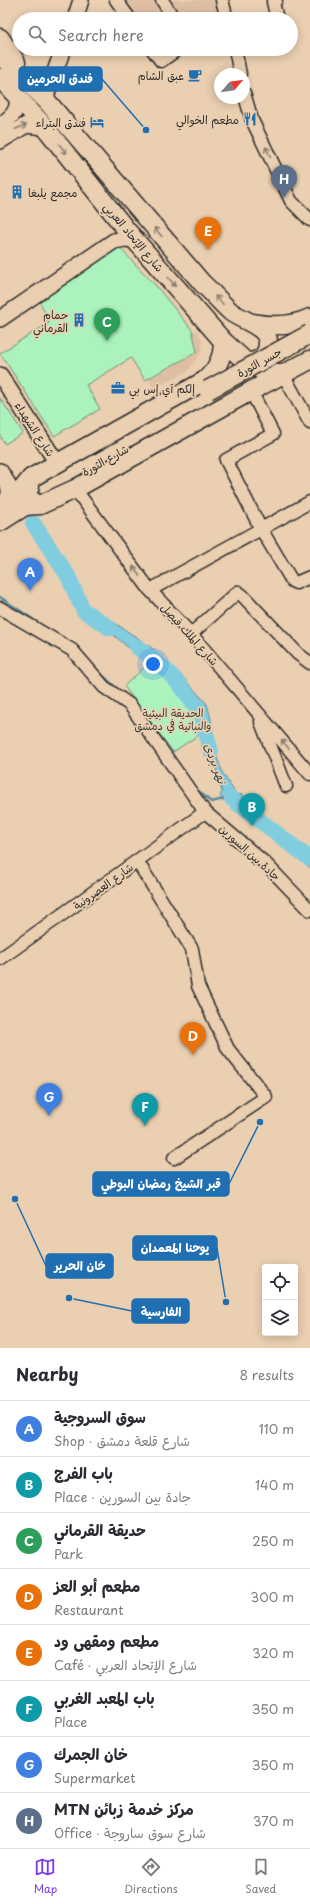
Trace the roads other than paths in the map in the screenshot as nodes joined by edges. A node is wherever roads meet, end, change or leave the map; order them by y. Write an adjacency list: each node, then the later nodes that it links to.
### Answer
1 (81, 0): 6 (main road)
2 (116, 0): 7 (street)
3 (162, 0): 8 (street)
4 (222, 0): 9 (street)
5 (276, 0): 10 (street)
6 (77, 12)
7 (125, 12)
8 (170, 12)
9 (225, 12)
10 (275, 12)
11 (0, 38): 19 (highway)
12 (0, 55): 19 (highway, شارع الإتحاد العربي)
13 (60, 56): 21 (main road)
14 (157, 56): 15 (street)
15 (169, 56)
16 (236, 56): 17 (street)
17 (239, 68)
18 (0, 78): 20 (highway, شارع الإتحاد العربي)
19 (31, 85): 21 (highway, شارع الإتحاد العربي)
20 (17, 97): 23 (main road); 24 (highway, شارع الإتحاد العربي)
21 (45, 99): 32 (highway, شارع الإتحاد العربي, one-way to 21)
22 (247, 104): 27 (street, one-way to 22)
23 (0, 126)
24 (45, 127): 25 (main road, one-way to 24); 26 (highway, شارع الإتحاد العربي, one-way to 26)
25 (0, 141)
26 (119, 220): 28 (highway, شارع الإتحاد العربي); 29 (main road)
27 (310, 220)
28 (135, 240): 29 (main road); 34 (highway, شارع الإتحاد العربي, one-way to 34)
29 (46, 283): 30 (main road); 31 (main road)
30 (0, 310)
31 (0, 319)
32 (253, 323): 33 (highway); 37 (highway)
33 (308, 325): 41 (highway, جسر الثورة, bridge)
34 (223, 342): 37 (highway, شارع الإتحاد العربي); 41 (highway)
35 (310, 346): 41 (highway, جسر الثورة)
36 (310, 360): 38 (highway)
37 (246, 362): 38 (highway, شارع الإتحاد العربي)
38 (283, 374): 40 (highway); 42 (street)
39 (0, 375): 43 (main road, شارع الشهداء)
40 (251, 391): 41 (highway); 49 (street)
41 (212, 394): 43 (highway); 45 (highway); 46 (highway, شارع الثورة)
42 (310, 423)
43 (57, 463): 46 (highway)
44 (0, 471): 46 (main road)
45 (75, 489): 46 (highway); 51 (street, شارع الملك فيصل, one-way to 45)
46 (13, 500): 48 (highway, شارع الثورة)
47 (310, 502): 49 (street)
48 (0, 522)
49 (261, 529): 50 (street); 51 (street)
50 (310, 577)
51 (150, 590): 53 (street, شارع الملك فيصل)
52 (0, 608): 58 (street, جادة بين السورين)
53 (191, 634): 54 (street); 55 (street, شارع الملك فيصل)
54 (310, 663)
55 (258, 712): 56 (street, شارع الملك فيصل, one-way to 55); 57 (street)
56 (308, 768)
57 (286, 786)
58 (205, 812): 59 (street, شارع العصرونية); 60 (street, جادة بين السورين)
59 (137, 861): 61 (street, شارع العصرونية); 62 (street)
60 (310, 910)
61 (0, 959)
62 (174, 1158)

